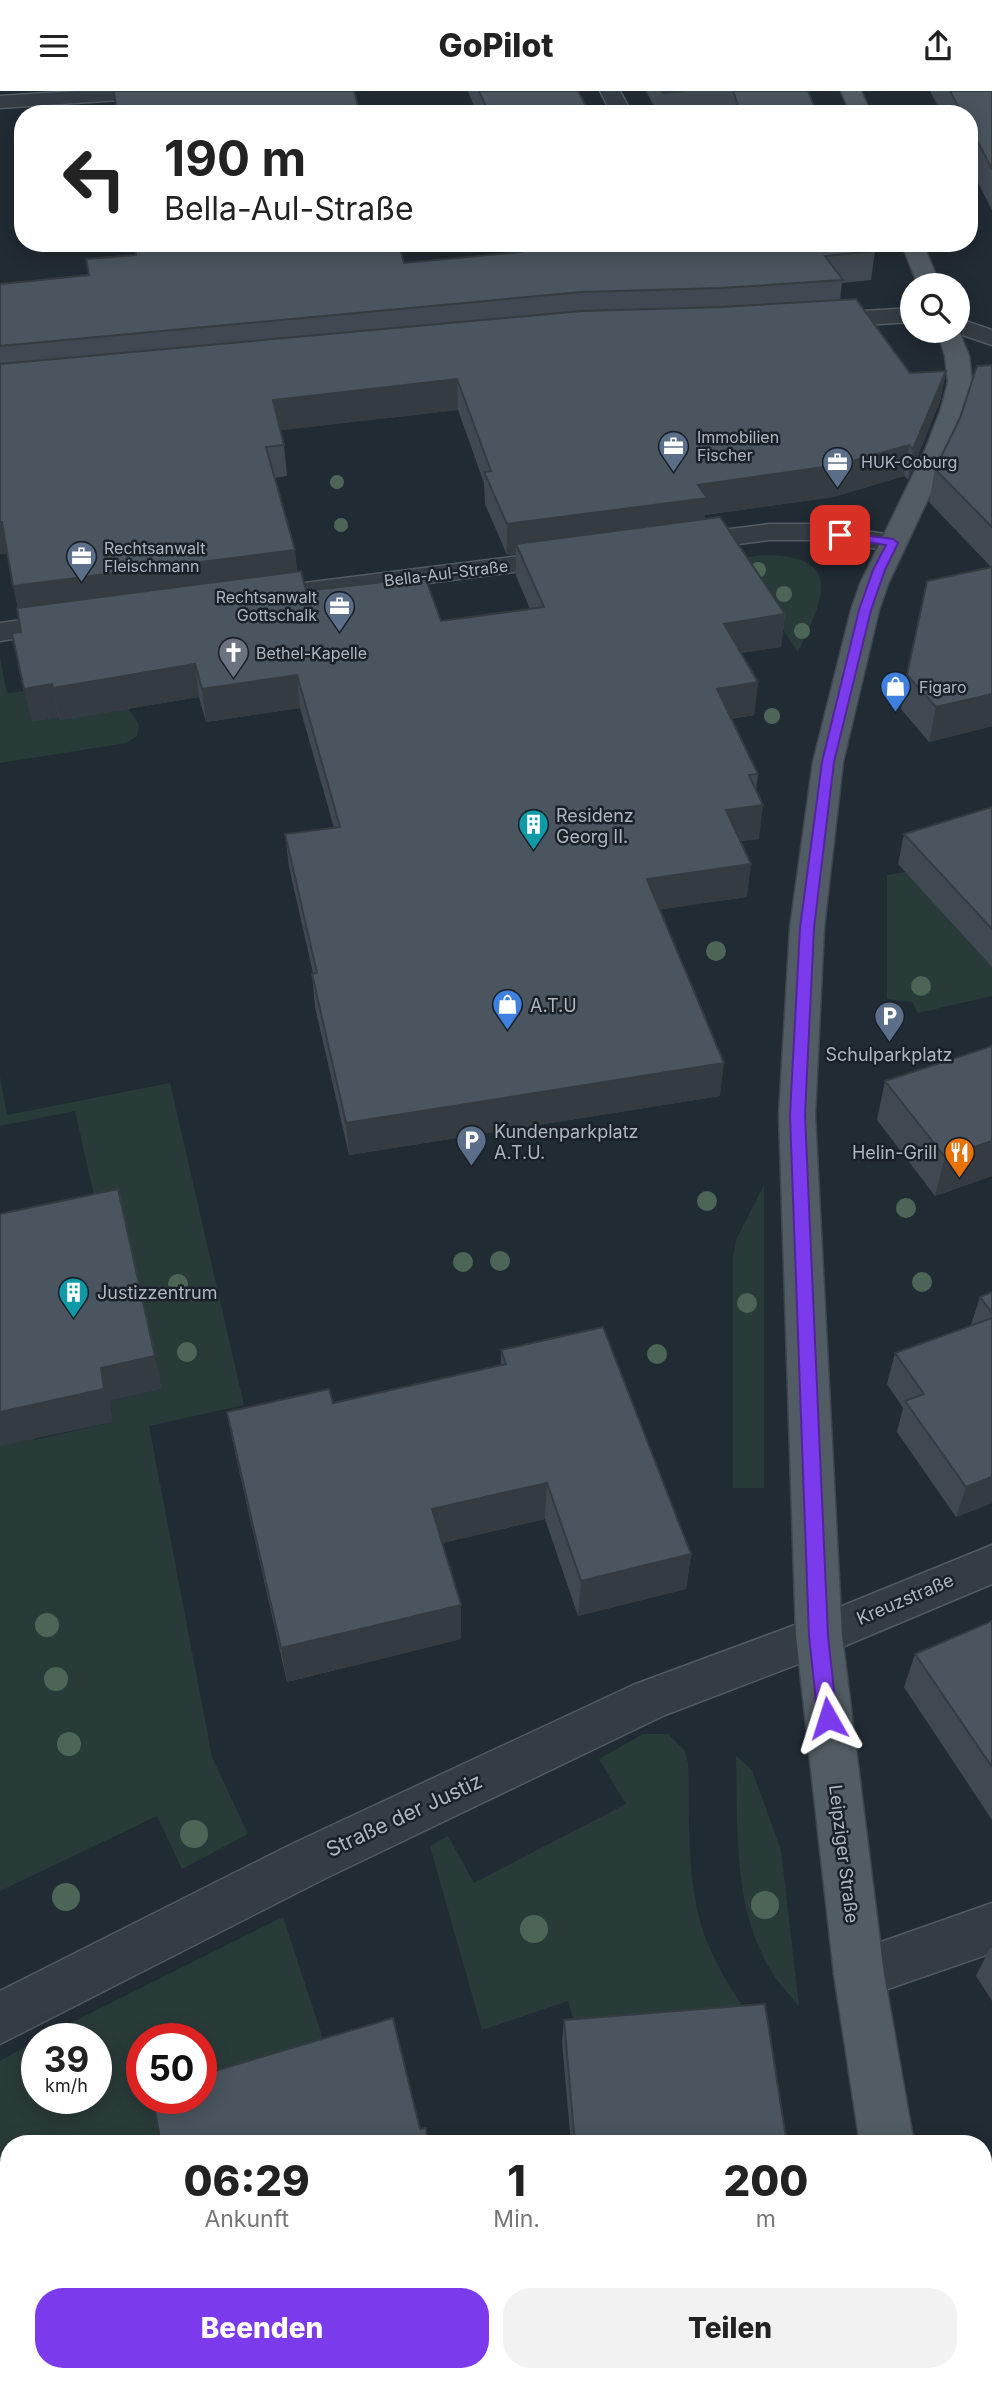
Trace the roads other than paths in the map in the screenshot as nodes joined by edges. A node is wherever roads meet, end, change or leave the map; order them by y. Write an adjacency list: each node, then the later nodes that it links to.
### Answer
1 (165, 91): 2 (street)
2 (0, 102)
3 (916, 252): 4 (main road)
4 (924, 273)
5 (900, 315): 6 (street)
6 (799, 322)
7 (970, 329): 8 (street)
8 (992, 338)
9 (952, 343): 10 (main road, Leipziger Straße)
10 (893, 543): 11 (street); 17 (main road, Leipziger Straße)
11 (658, 546)
12 (590, 555): 13 (street, Bella-Aul-Straße)
13 (225, 601)
14 (91, 619): 15 (street)
15 (0, 632)
16 (992, 1564): 17 (street, Kreuzstraße)
17 (819, 1636): 19 (main road, Leipziger Straße); 20 (street, Straße der Justiz)
18 (992, 1928): 19 (street)
19 (859, 1975): 21 (main road, Leipziger Straße)
20 (0, 2018)
21 (886, 2135)

